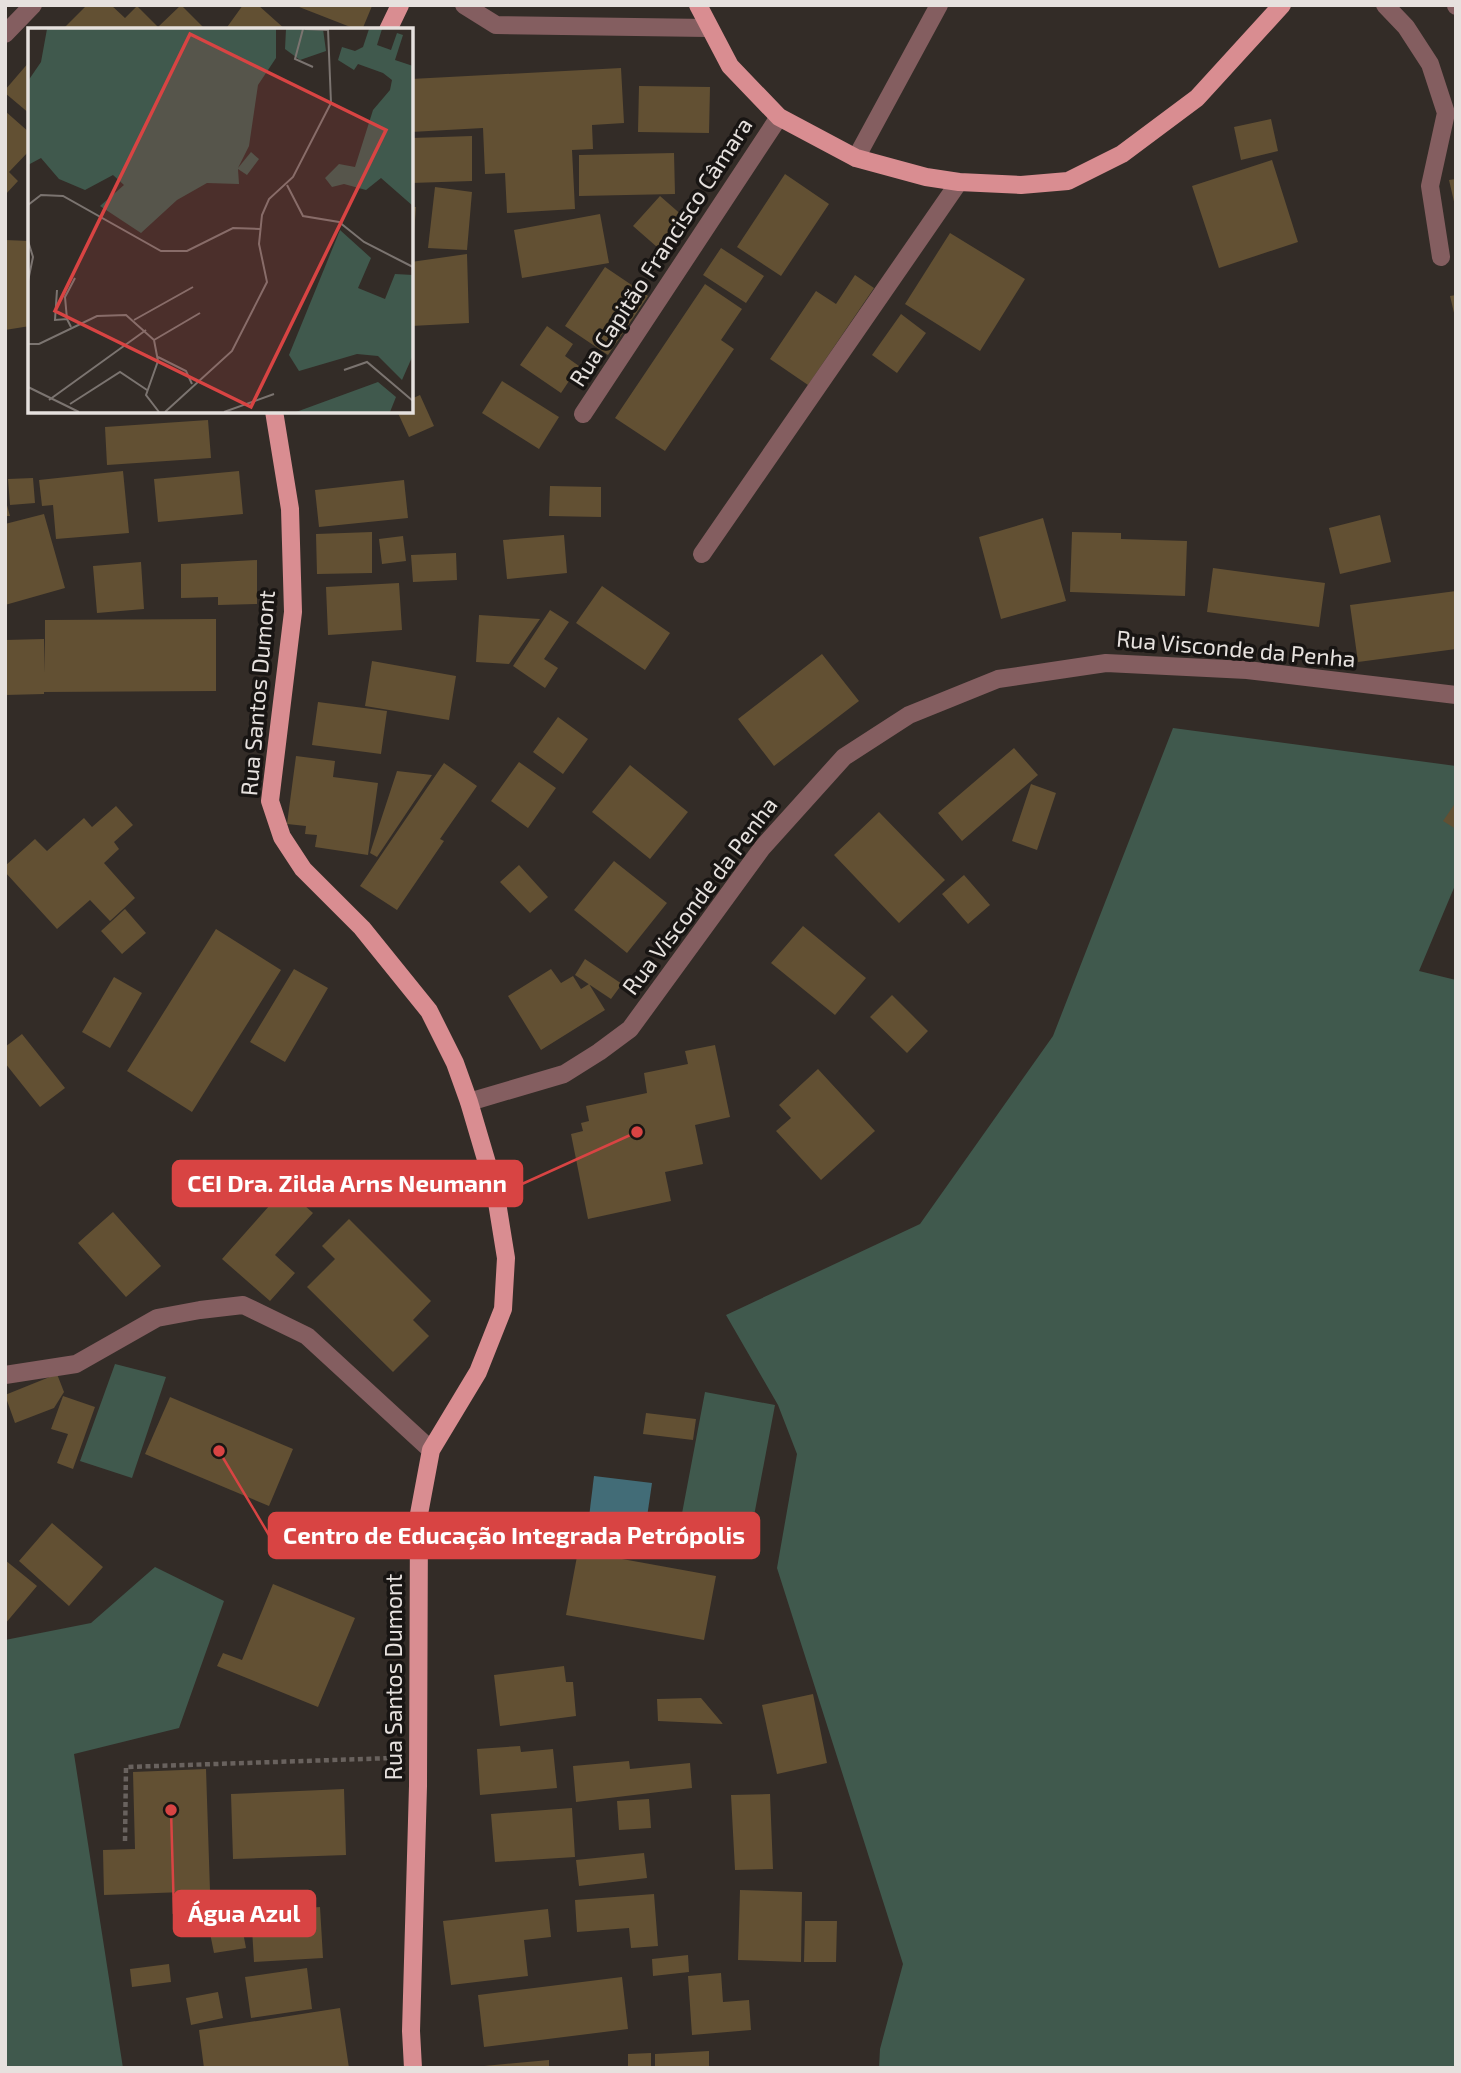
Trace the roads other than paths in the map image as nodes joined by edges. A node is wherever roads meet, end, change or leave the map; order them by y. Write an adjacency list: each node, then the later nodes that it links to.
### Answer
1 (33, 5): 10 (street)
2 (400, 5): 8 (main road)
3 (464, 5): 9 (street)
4 (698, 5): 9 (main road)
5 (939, 5): 12 (street)
6 (1282, 5): 13 (main road)
7 (1385, 5): 14 (street)
8 (389, 28)
9 (708, 28): 11 (main road)
10 (5, 34)
11 (779, 117): 12 (main road); 16 (street, Rua Capitão Francisco Câmara)
12 (857, 157): 13 (main road)
13 (959, 182): 17 (street)
14 (1441, 257)
15 (274, 413): 19 (main road, Rua Santos Dumont)
16 (583, 414)
17 (702, 554)
18 (1456, 695): 19 (street, Rua Visconde da Penha)
19 (469, 1102): 21 (main road, Rua Santos Dumont)
20 (5, 1375): 21 (street)
21 (431, 1450): 22 (main road, Rua Santos Dumont)
22 (413, 2068)

